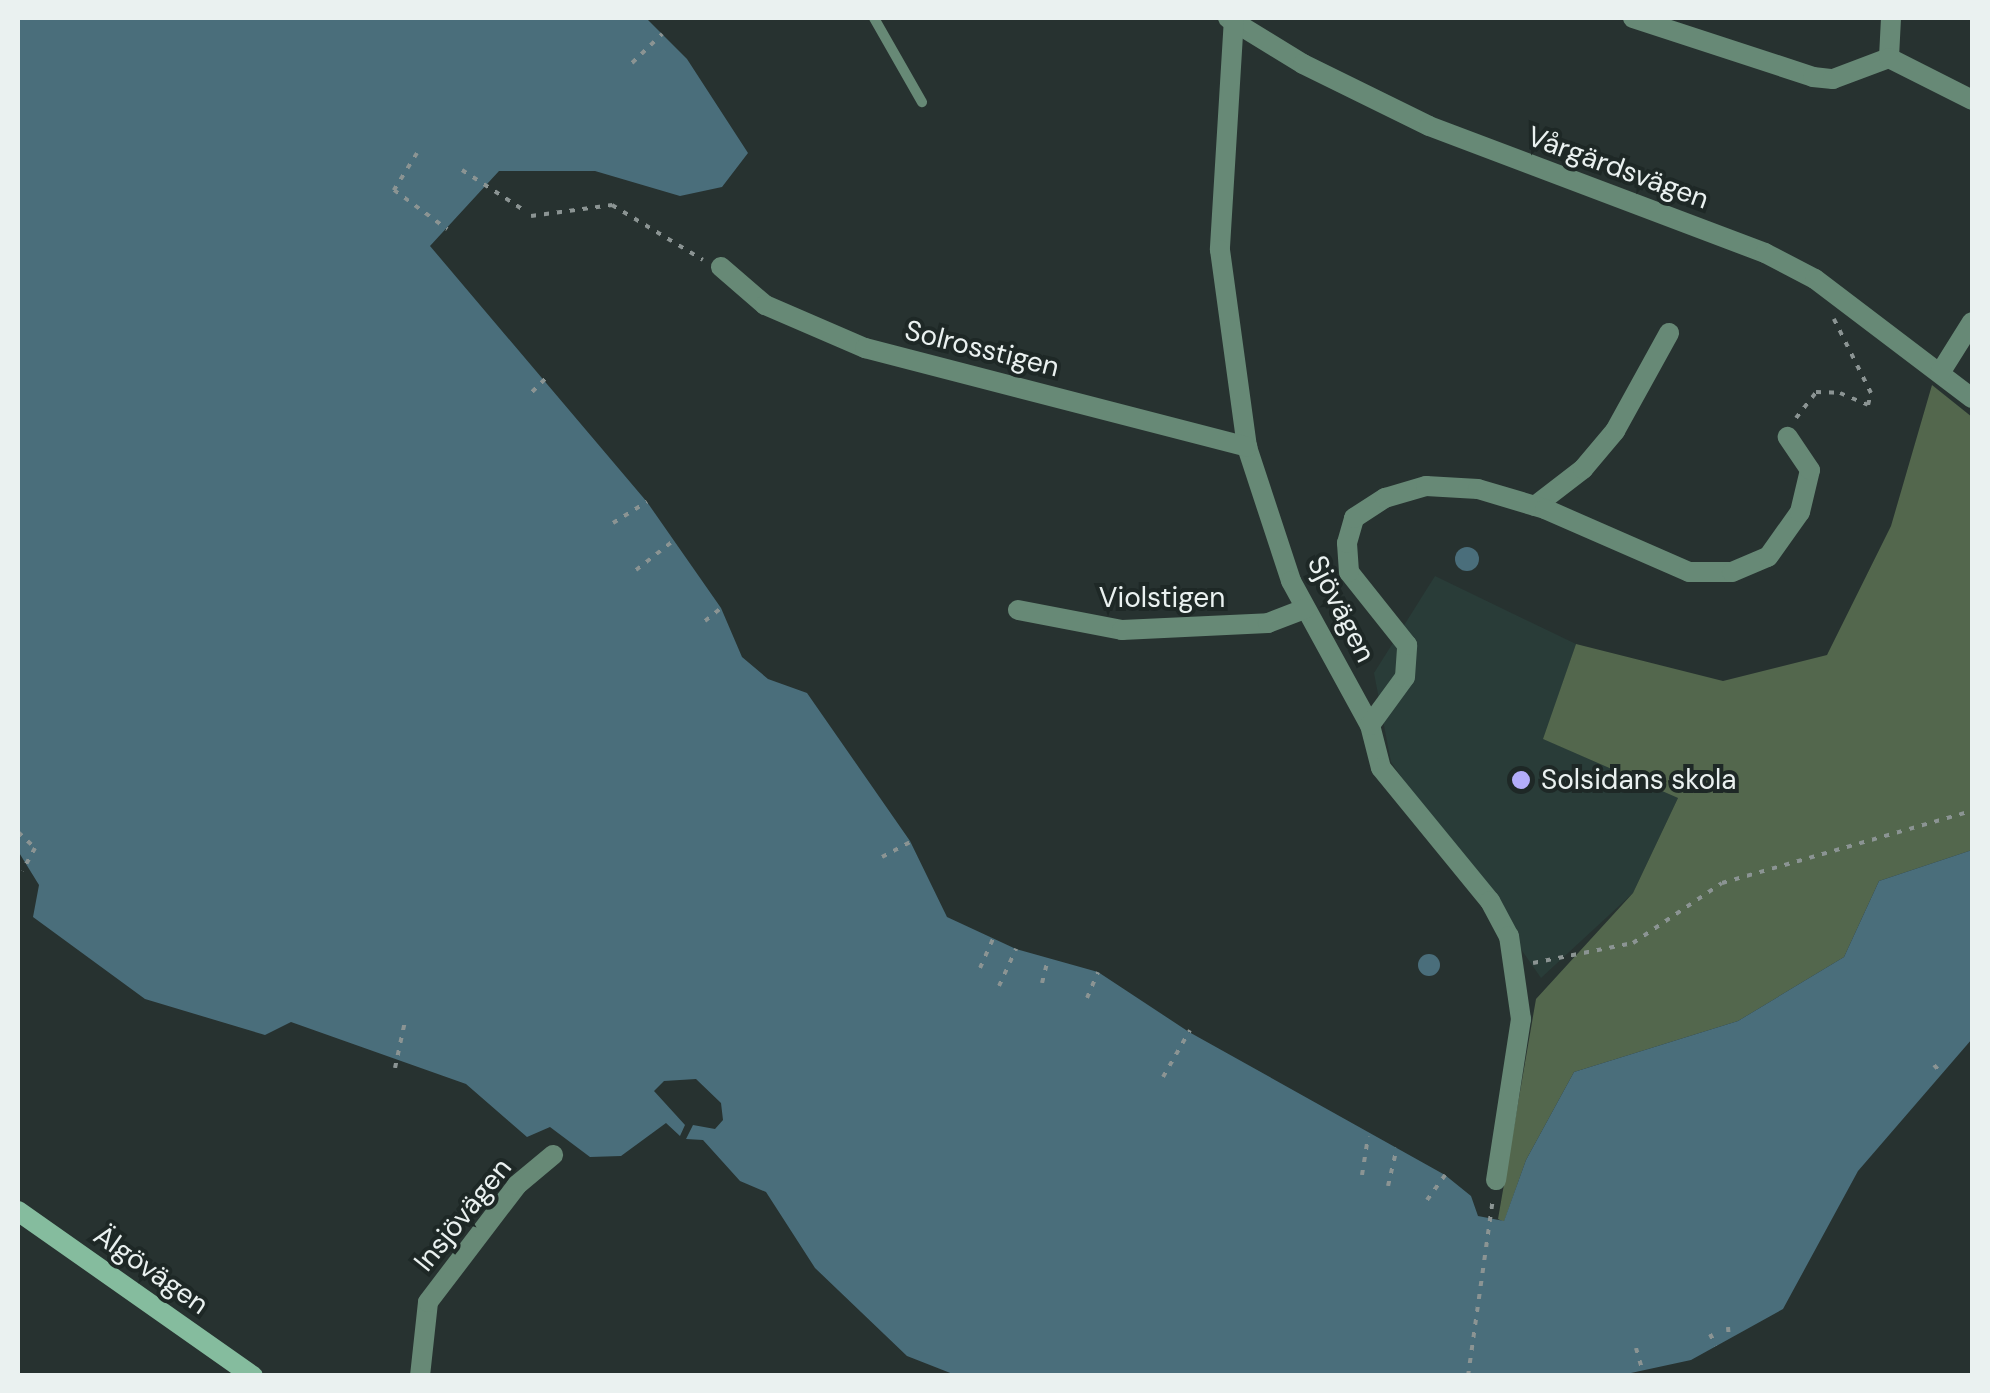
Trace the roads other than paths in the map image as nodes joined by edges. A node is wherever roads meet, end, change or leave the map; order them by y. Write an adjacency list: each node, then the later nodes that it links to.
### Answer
1 (874, 18): 7 (lane)
2 (1232, 18): 11 (street, Vårgärdsvägen); 14 (street, Sjövägen)
3 (1634, 18): 5 (street)
4 (1891, 18): 5 (street)
5 (1890, 58): 6 (street)
6 (1972, 100)
7 (922, 102)
8 (721, 267): 14 (street, Solrosstigen)
9 (1972, 322): 11 (street)
10 (1669, 333): 15 (street)
11 (1940, 374): 12 (street, Vårgärdsvägen)
12 (1972, 398)
13 (1788, 436): 15 (street)
14 (1248, 447): 16 (street, Sjövägen)
15 (1536, 506): 18 (street)
16 (1305, 608): 17 (street, Violstigen); 18 (street, Sjövägen)
17 (1018, 610)
18 (1370, 724): 20 (street, Sjövägen)
19 (553, 1155): 23 (street, Insjövägen)
20 (1496, 1180)
21 (18, 1211): 22 (street, Älgövägen)
22 (253, 1376)
23 (420, 1376)

